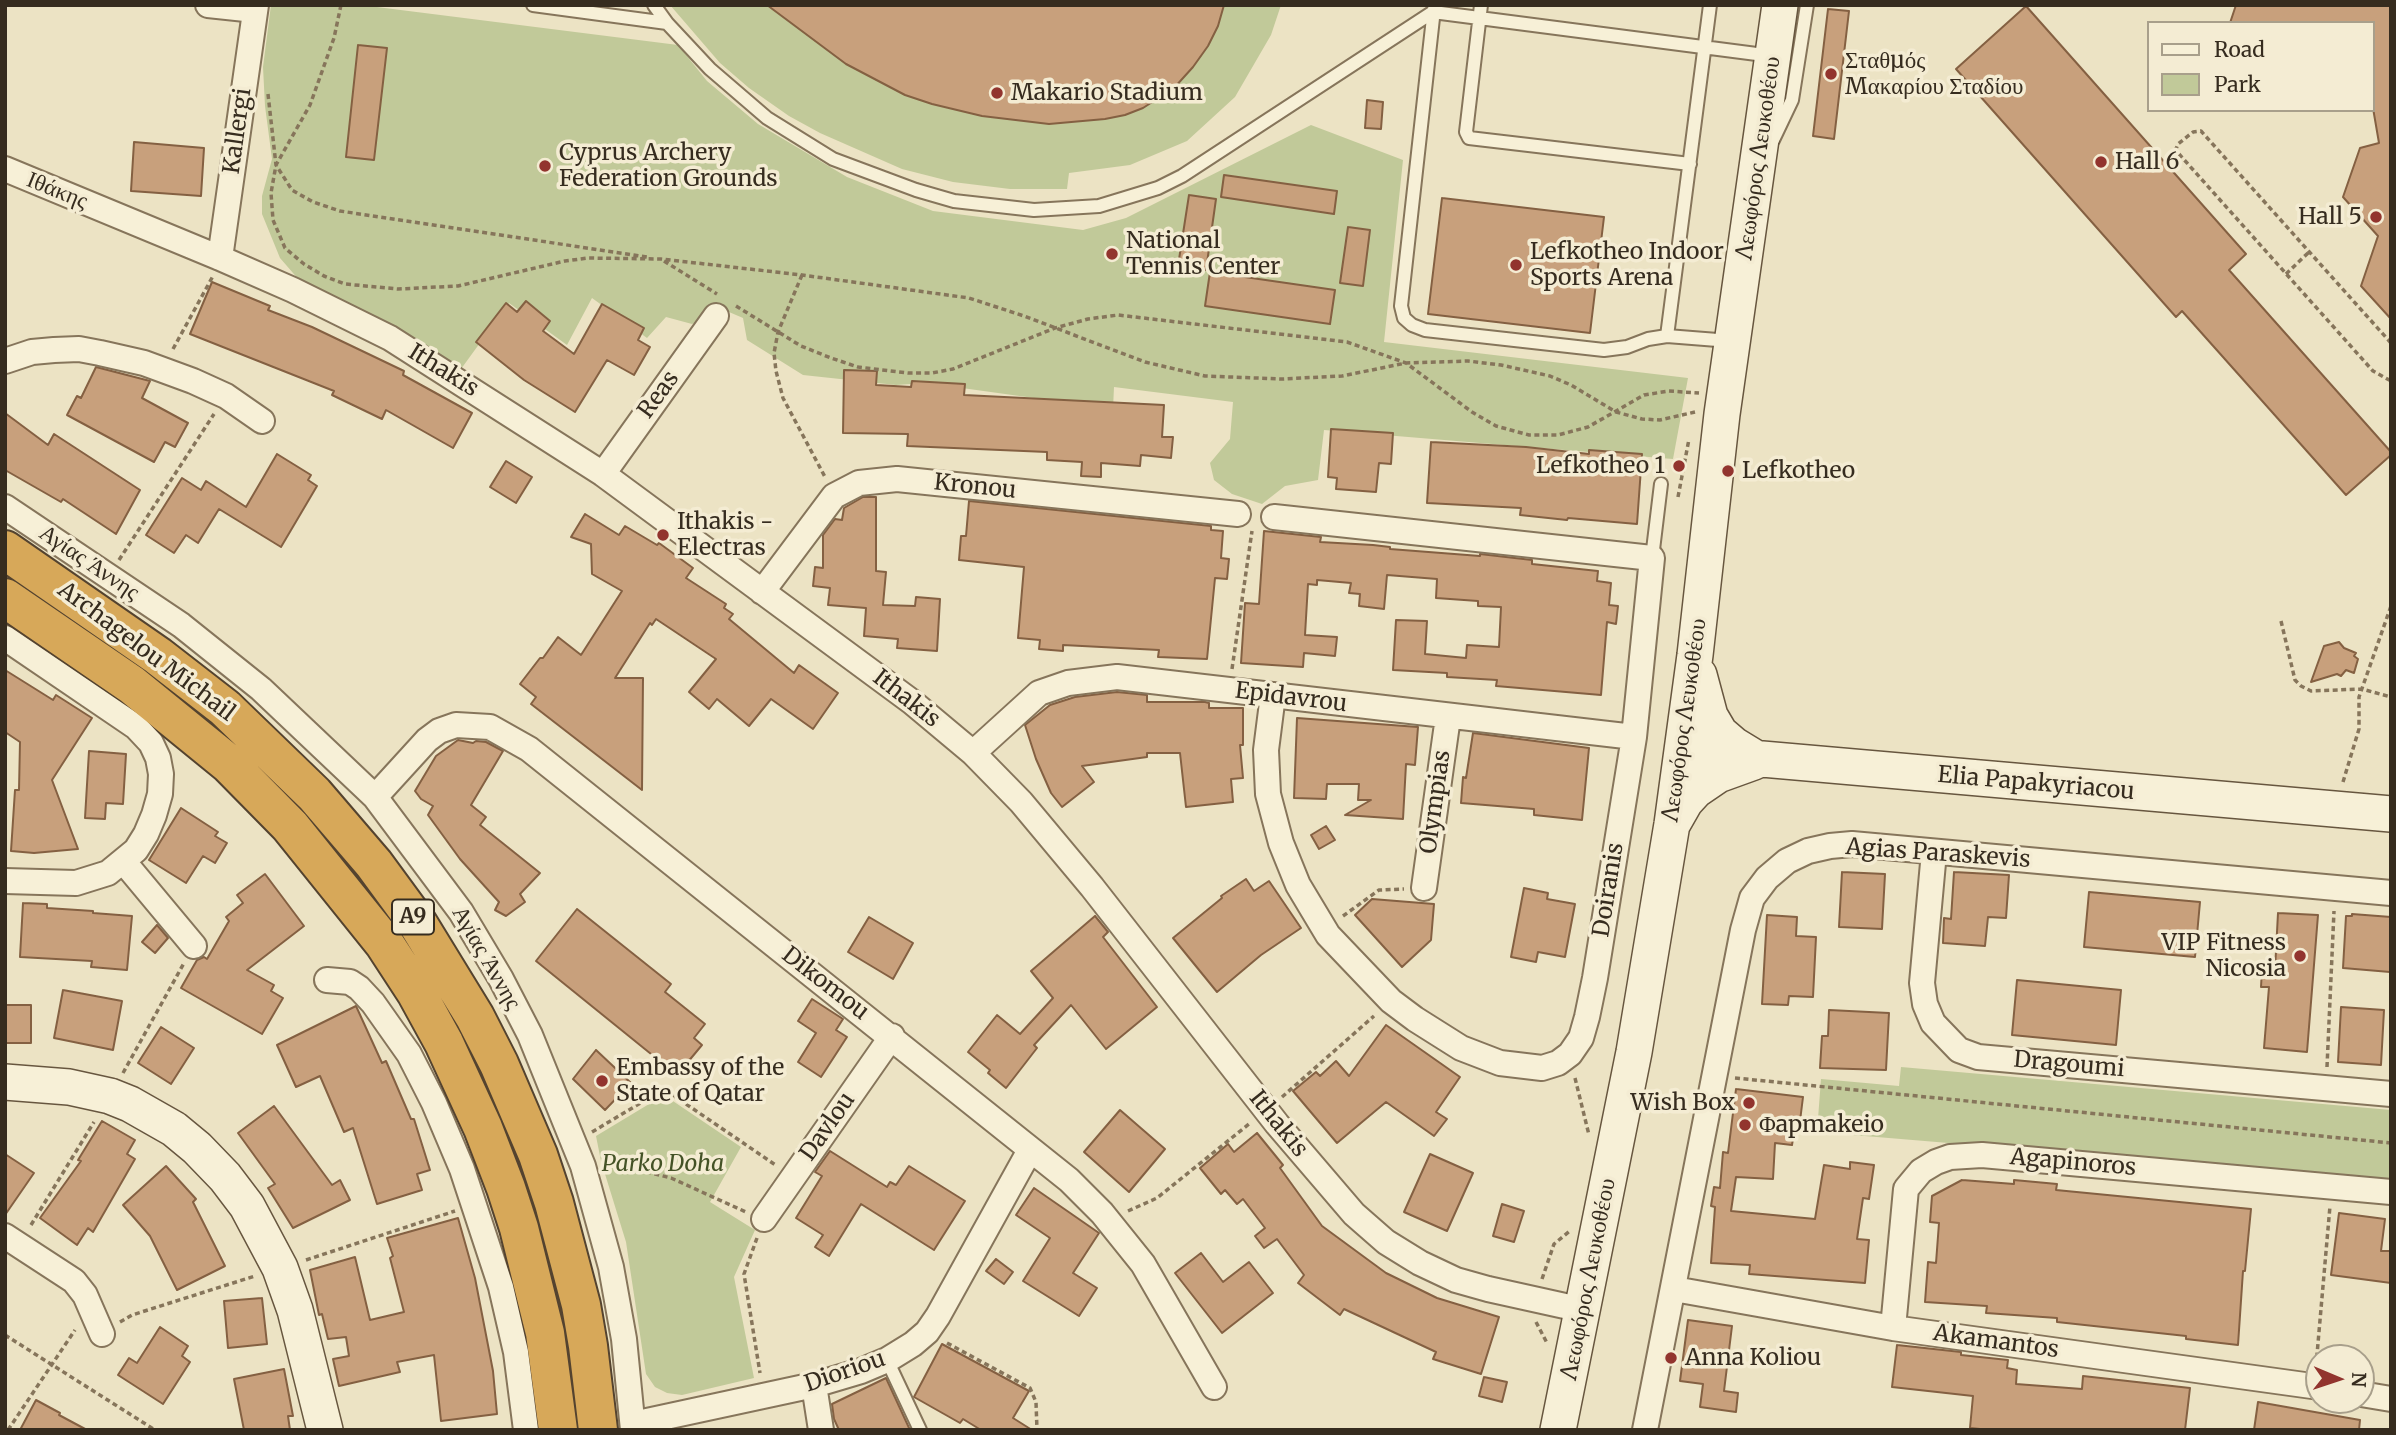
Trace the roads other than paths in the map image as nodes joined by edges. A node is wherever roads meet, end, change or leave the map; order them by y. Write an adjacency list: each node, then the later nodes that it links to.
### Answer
1 (208, 5): 7 (street)
2 (533, 5): 10 (lane)
3 (654, 5): 10 (lane)
4 (1710, 5): 11 (lane)
5 (1780, 5): 12 (main road, Λεωφόρος Λευκοθέου)
6 (1807, 5): 15 (lane)
7 (256, 8): 17 (street, Kallergi)
8 (1434, 9): 9 (lane); 10 (lane); 19 (lane)
9 (1480, 11): 11 (lane); 13 (lane)
10 (667, 23)
11 (1705, 48): 12 (lane); 13 (lane)
12 (1773, 57): 15 (main road, Λεωφόρος Λευκοθέου)
13 (1690, 164): 19 (lane)
14 (5, 169): 16 (street, Ιθάκης)
15 (1758, 169): 20 (main road, Λεωφόρος Λευκοθέου)
16 (109, 212): 17 (street, Ithakis)
17 (220, 258): 23 (street, Ithakis)
18 (722, 305): 23 (street, Reas)
19 (1667, 336): 20 (lane)
20 (1734, 342): 31 (main road, Λεωφόρος Λευκοθέου)
21 (5, 361): 22 (street)
22 (262, 421)
23 (603, 474): 28 (street, Ithakis)
24 (1661, 484): 27 (lane)
25 (5, 507): 38 (street, Αγίας Άννης)
26 (5, 550): 63 (highway, Archagelou Michail / A9)
27 (1652, 558): 28 (street, Kronou); 34 (street, Doiranis)
28 (762, 592): 36 (street, Ithakis)
29 (5, 598): 66 (highway, Archagelou Michail / A9)
30 (5, 638): 42 (street)
31 (1695, 654): 35 (main road, Λεωφόρος Λευκοθέου); 37 (main road)
32 (1273, 695): 33 (street, Epidavrou); 34 (street, Doiranis); 36 (street, Epidavrou)
33 (1448, 717): 34 (street, Epidavrou); 44 (street, Olympias)
34 (1634, 737)
35 (1682, 752): 37 (main road, Elia Papakyriacou); 40 (main road, Λεωφόρος Λευκοθέου)
36 (973, 753): 56 (street, Ithakis)
37 (1760, 760): 39 (main road, Elia Papakyriacou); 40 (main road)
38 (375, 797): 48 (street, Dikomou); 63 (street, Αγίας Άννης)
39 (2391, 814)
40 (1672, 824): 56 (main road, Λεωφόρος Λευκοθέου)
41 (1934, 852): 45 (street, Agias Paraskevis); 50 (street, Dragoumi); 55 (street, Agias Paraskevis)
42 (124, 862): 43 (street); 46 (street)
43 (5, 881)
44 (1424, 888)
45 (2391, 893)
46 (194, 946)
47 (327, 980): 65 (street)
48 (892, 1036): 51 (street, Dikomou); 53 (street, Davlou)
49 (5, 1082): 64 (main road)
50 (2391, 1094)
51 (1030, 1150): 59 (street, Dioriou); 62 (street, Dikomou)
52 (2391, 1192): 57 (street, Agapinoros)
53 (764, 1219)
54 (12, 1241): 58 (street)
55 (1674, 1289): 57 (street, Akamantos); 70 (street, Agias Paraskevis)
56 (1583, 1310): 69 (main road, Λεωφόρος Λευκοθέου)
57 (1893, 1328): 61 (street, Akamantos)
58 (102, 1334)
59 (887, 1360): 60 (street, Dioriou); 68 (lane)
60 (814, 1385): 63 (street, Dioriou); 67 (street)
61 (2305, 1385)
62 (1214, 1387)
63 (622, 1428)
64 (325, 1430)
65 (526, 1430)
66 (558, 1430)
67 (821, 1430)
68 (920, 1430)
69 (1558, 1430)
70 (1645, 1430)

